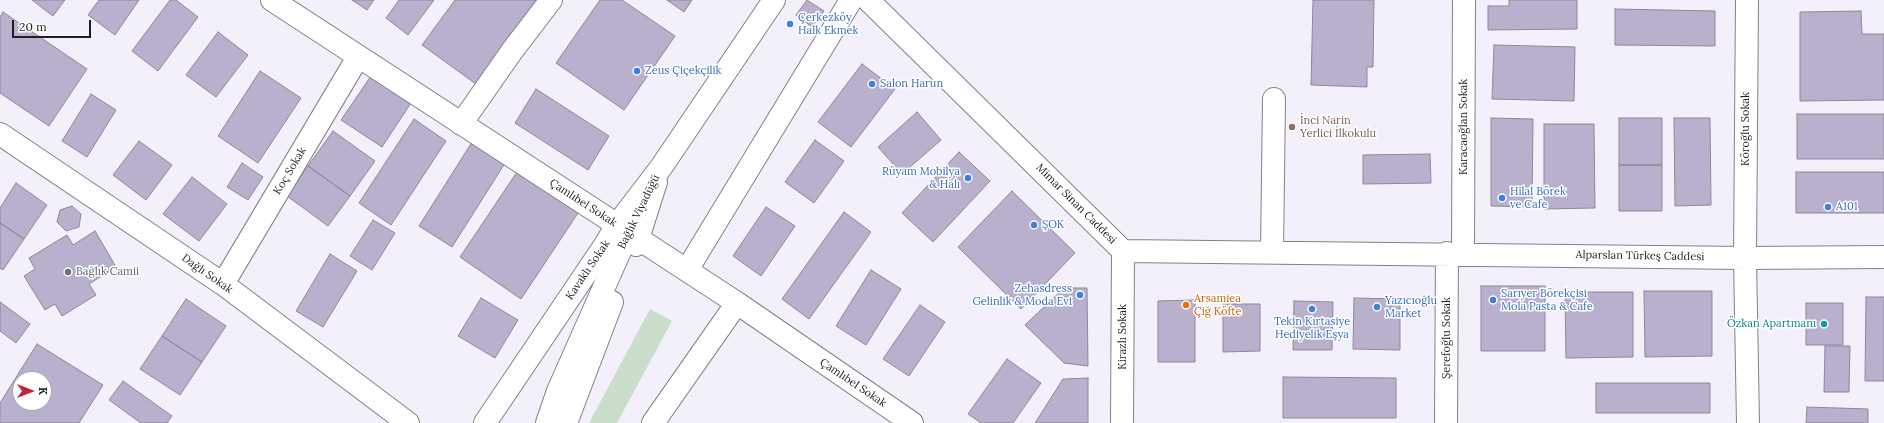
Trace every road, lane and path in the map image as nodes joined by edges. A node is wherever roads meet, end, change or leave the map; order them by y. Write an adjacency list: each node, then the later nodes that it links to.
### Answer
1 (272, 0): 8 (street, Çamlıbel Sokak)
2 (551, 0): 10 (street)
3 (774, 0): 12 (street, Bağlık Viyadüğü)
4 (851, 0): 19 (street)
5 (868, 0): 13 (street, Mimar Sinan Caddesi)
6 (1464, 0): 15 (street, Karacaoğlan Sokak)
7 (1747, 0): 18 (street, Köroğlu Sokak)
8 (358, 57): 10 (street, Çamlıbel Sokak); 20 (street, Koç Sokak)
9 (1274, 99): 14 (street)
10 (461, 124): 12 (street, Çamlıbel Sokak)
11 (0, 134): 20 (street, Dağlı Sokak)
12 (627, 232): 19 (street, Çamlıbel Sokak); 23 (street, Kavaklı Sokak); 24 (street, Bağlık Viyadüğü); 25 (street, Bağlık Viyadüğü)
13 (1123, 251): 14 (street, Mimar Sinan Caddesi); 28 (street, Kirazlı Sokak)
14 (1272, 252): 16 (street, Mimar Sinan Caddesi)
15 (1455, 253): 16 (street, Alparslan Türkeş Caddesi); 18 (street, Alparslan Türkeş Caddesi); 29 (street, Şerefoğlu Sokak)
16 (1396, 254)
17 (1884, 257): 18 (street, Alparslan Türkeş Caddesi)
18 (1745, 258): 30 (street, Köroğlu Sokak)
19 (687, 270): 21 (street, Çamlıbel Sokak)
20 (223, 284): 22 (street, Dağlı Sokak)
21 (736, 303): 26 (street); 27 (street, Çamlıbel Sokak)
22 (408, 423)
23 (485, 423)
24 (547, 423)
25 (566, 423)
26 (654, 423)
27 (912, 423)
28 (1122, 423)
29 (1446, 423)
30 (1748, 423)

